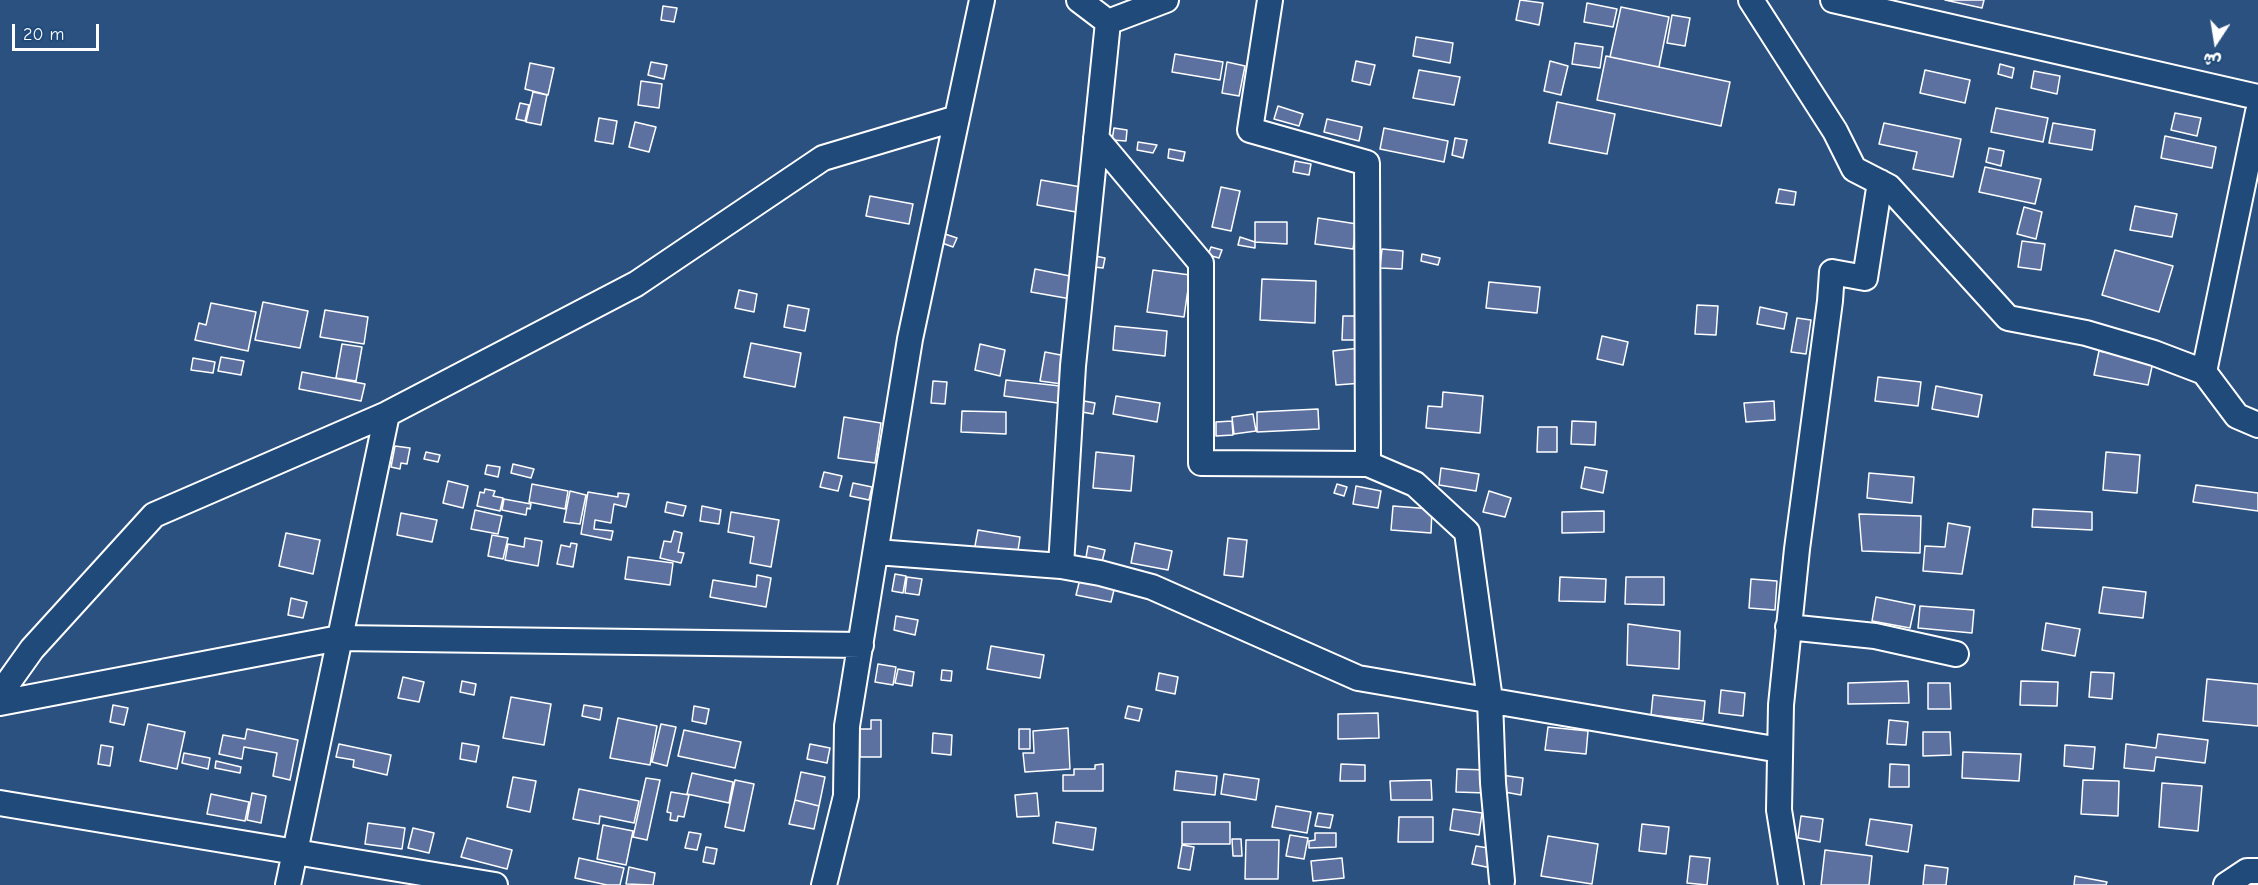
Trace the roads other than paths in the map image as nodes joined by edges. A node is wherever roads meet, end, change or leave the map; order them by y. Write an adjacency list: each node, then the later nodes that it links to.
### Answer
1 (982, 0): 10 (street)
2 (1079, 0): 7 (street)
3 (1166, 0): 7 (street)
4 (1270, 0): 16 (street)
5 (1751, 0): 12 (street)
6 (1833, 0): 8 (street)
7 (1108, 22): 11 (street)
8 (2258, 97)
9 (2258, 112): 13 (street)
10 (957, 118): 14 (street); 17 (street)
11 (1096, 138): 16 (street); 18 (street)
12 (1880, 182): 13 (street); 19 (street)
13 (2204, 372): 15 (street)
14 (387, 414): 20 (street); 23 (street)
15 (2258, 425)
16 (1368, 464): 24 (street)
17 (876, 552): 18 (street); 21 (street)
18 (1061, 566): 24 (street)
19 (1788, 627): 22 (street); 26 (street)
20 (339, 638): 21 (street); 25 (street); 28 (street)
21 (861, 645): 33 (street)
22 (1956, 654)
23 (0, 694)
24 (1490, 700): 26 (street); 30 (street)
25 (0, 703)
26 (1780, 750): 34 (street)
27 (0, 803): 28 (street)
28 (295, 852): 31 (street); 32 (street)
29 (2258, 871): 35 (street)
30 (1502, 880)
31 (288, 885)
32 (495, 885)
33 (824, 885)
34 (1791, 885)
35 (2226, 885)

